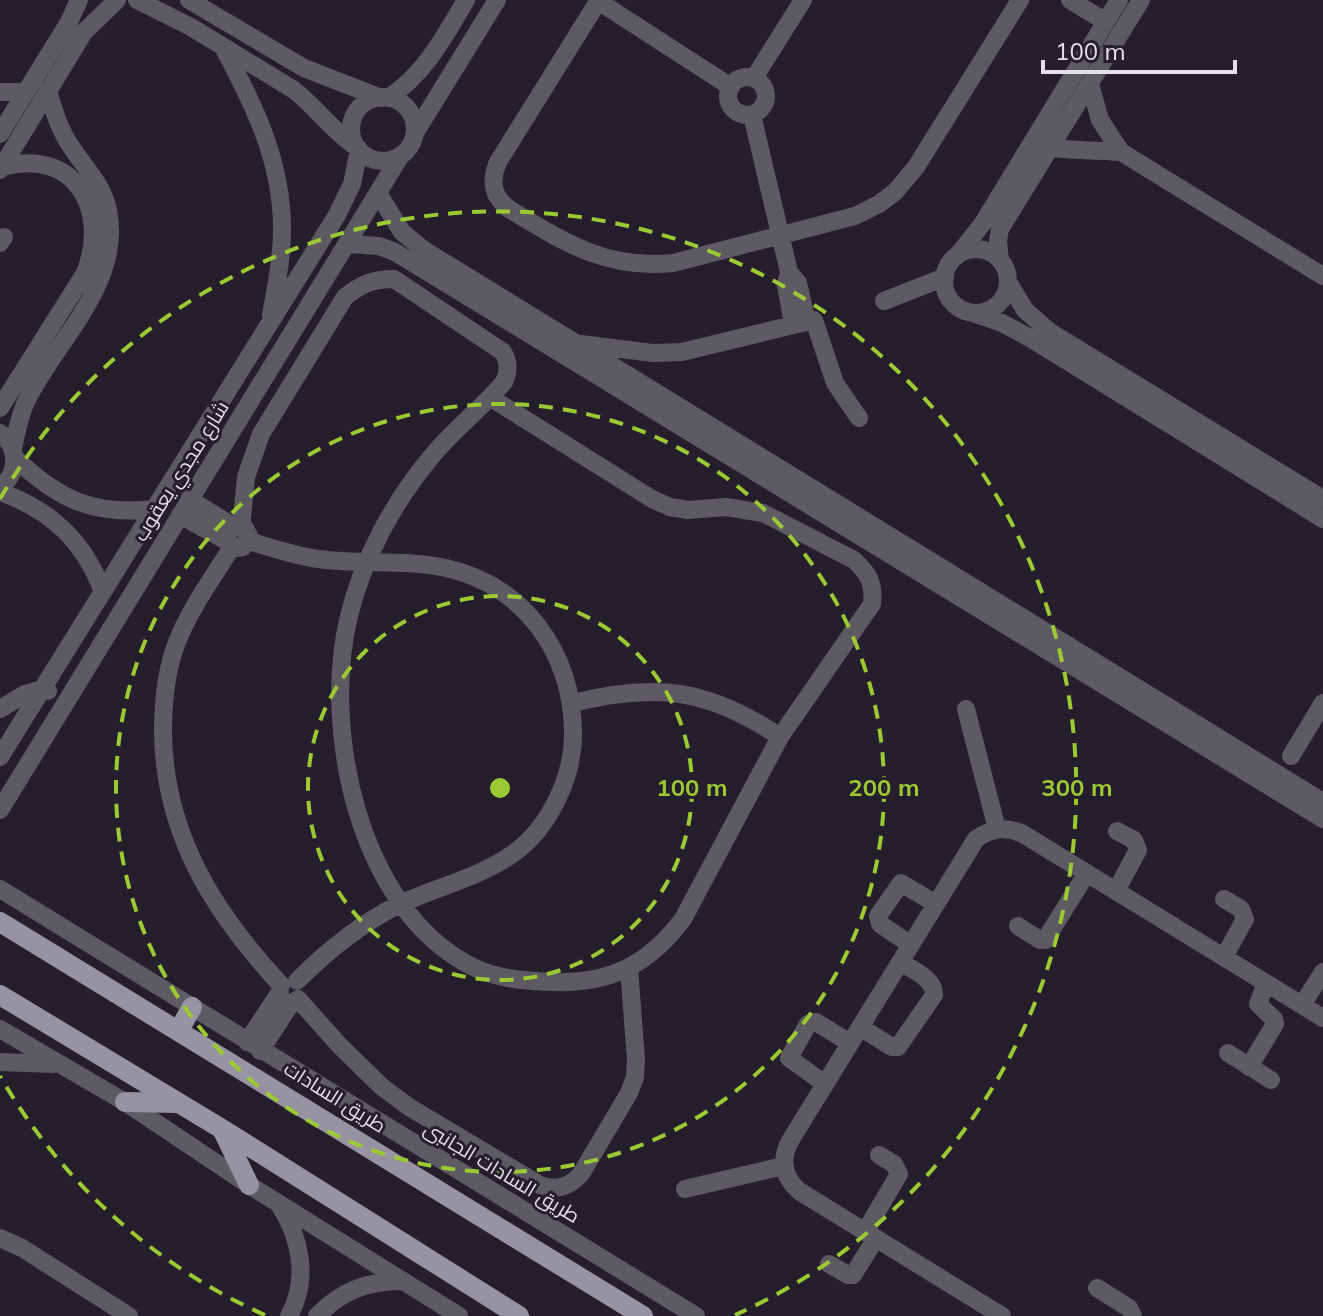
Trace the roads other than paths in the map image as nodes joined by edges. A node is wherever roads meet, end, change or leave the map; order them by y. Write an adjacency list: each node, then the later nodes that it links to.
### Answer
1 (79, 0): 20 (street)
2 (117, 0): 18 (street)
3 (137, 0): 14 (street)
4 (189, 0): 21 (street)
5 (466, 0): 21 (street)
6 (497, 0): 23 (street)
7 (599, 0): 17 (street); 33 (street)
8 (803, 0): 15 (street)
9 (1020, 0): 33 (street)
10 (1070, 0): 13 (street)
11 (1119, 0): 13 (street)
12 (1141, 0): 16 (street)
13 (1106, 22): 25 (street)
14 (223, 47): 26 (street); 43 (street)
15 (754, 78): 17 (street); 22 (street)
16 (1090, 84): 25 (street); 27 (street)
17 (731, 87): 22 (street)
18 (48, 90): 29 (street); 30 (street)
19 (0, 92): 20 (street)
20 (26, 92): 24 (street)
21 (385, 98): 23 (street); 26 (street)
22 (752, 115): 33 (street)
23 (415, 133): 28 (street)
24 (0, 134)
25 (1042, 145): 27 (street); 35 (street); 37 (street)
26 (358, 149): 28 (street); 43 (street, شارع مجدي يعقوب)
27 (1121, 152): 38 (street)
28 (401, 155): 32 (street, شارع مجدي يعقوب)
29 (77, 156): 31 (street); 48 (street)
30 (1, 168): 31 (street)
31 (63, 171): 47 (street)
32 (378, 193): 34 (street, شارع مجدي يعقوب); 36 (street)
33 (780, 237): 44 (street)
34 (348, 244): 36 (street); 55 (street, شارع مجدي يعقوب)
35 (957, 256): 37 (street); 39 (street)
36 (419, 257): 45 (street); 59 (street)
37 (1000, 260): 40 (street)
38 (1323, 276)
39 (945, 277): 41 (street); 42 (street)
40 (1008, 282): 42 (street); 50 (street)
41 (884, 301)
42 (973, 313): 50 (street)
43 (270, 322): 56 (street, شارع مجدي يعقوب)
44 (805, 322): 45 (street); 49 (street)
45 (574, 343): 59 (street)
46 (491, 398): 58 (street); 60 (street); 68 (street)
47 (2, 405): 48 (street)
48 (22, 412): 52 (street)
49 (859, 418)
50 (1184, 424): 54 (street); 57 (street)
51 (0, 433): 52 (street)
52 (14, 454): 53 (street); 56 (street)
53 (0, 490): 61 (street)
54 (1323, 499)
55 (185, 507): 58 (street); 63 (street, شارع مجدي يعقوب)
56 (154, 509): 61 (street, شارع مجدي يعقوب)
57 (1323, 519)
58 (237, 537): 60 (street); 91 (street)
59 (888, 546): 71 (street); 73 (street)
60 (367, 564): 64 (street); 81 (street)
61 (103, 592): 62 (street, شارع مجدي يعقوب)
62 (43, 689): 63 (street); 66 (street); 70 (street, شارع مجدي يعقوب)
63 (66, 703): 72 (street, شارع مجدي يعقوب)
64 (573, 703): 68 (street); 81 (street)
65 (1323, 703): 69 (street)
66 (0, 709)
67 (966, 709): 74 (street)
68 (780, 737): 88 (street)
69 (1291, 756)
70 (0, 757)
71 (1323, 802)
72 (0, 810)
73 (1323, 819)
74 (997, 829): 76 (street); 82 (street)
75 (1117, 831): 78 (street)
76 (1087, 873): 78 (street); 84 (street)
77 (0, 881): 79 (street)
78 (1116, 891): 86 (street)
79 (6, 893): 94 (street, طريق السادات الجانبى)
80 (1224, 899): 86 (street)
81 (400, 904): 88 (street); 91 (street)
82 (936, 904): 85 (street); 85 (street)
83 (0, 922): 97 (main road, طريق السادات)
84 (1018, 926)
85 (911, 945): 87 (street)
86 (1224, 957): 90 (street)
87 (900, 962): 98 (street); 98 (street)
88 (629, 968): 91 (street)
89 (1323, 972): 93 (street)
90 (1266, 983): 93 (street); 103 (street)
91 (290, 992): 99 (street)
92 (0, 995): 107 (main road)
93 (1302, 1005): 95 (street)
94 (192, 1007): 97 (main road); 99 (street, طريق السادات الجانبى)
95 (1323, 1018)
96 (0, 1029): 102 (street)
97 (179, 1030): 125 (main road, طريق السادات)
98 (855, 1035): 105 (street); 105 (street)
99 (254, 1047): 126 (street, طريق السادات الجانبى)
100 (1228, 1053): 103 (street)
101 (0, 1062): 102 (street)
102 (59, 1064): 106 (street)
103 (1249, 1067): 104 (street)
104 (1271, 1080)
105 (825, 1084): 110 (street)
106 (125, 1102): 107 (main road); 111 (street)
107 (178, 1103): 108 (main road)
108 (222, 1129): 111 (main road); 124 (main road)
109 (879, 1155): 114 (street)
110 (783, 1166): 112 (street); 114 (street)
111 (249, 1185): 113 (street)
112 (685, 1189)
113 (278, 1204): 117 (street); 121 (street)
114 (871, 1235): 116 (street); 119 (street)
115 (0, 1238): 120 (street)
116 (829, 1264)
117 (402, 1281): 122 (street); 123 (street)
118 (1097, 1288): 128 (street)
119 (978, 1310): 127 (street)
120 (129, 1316)
121 (289, 1316)
122 (317, 1316)
123 (459, 1316)
124 (519, 1316)
125 (643, 1316)
126 (696, 1316)
127 (1002, 1316)
128 (1133, 1316)

